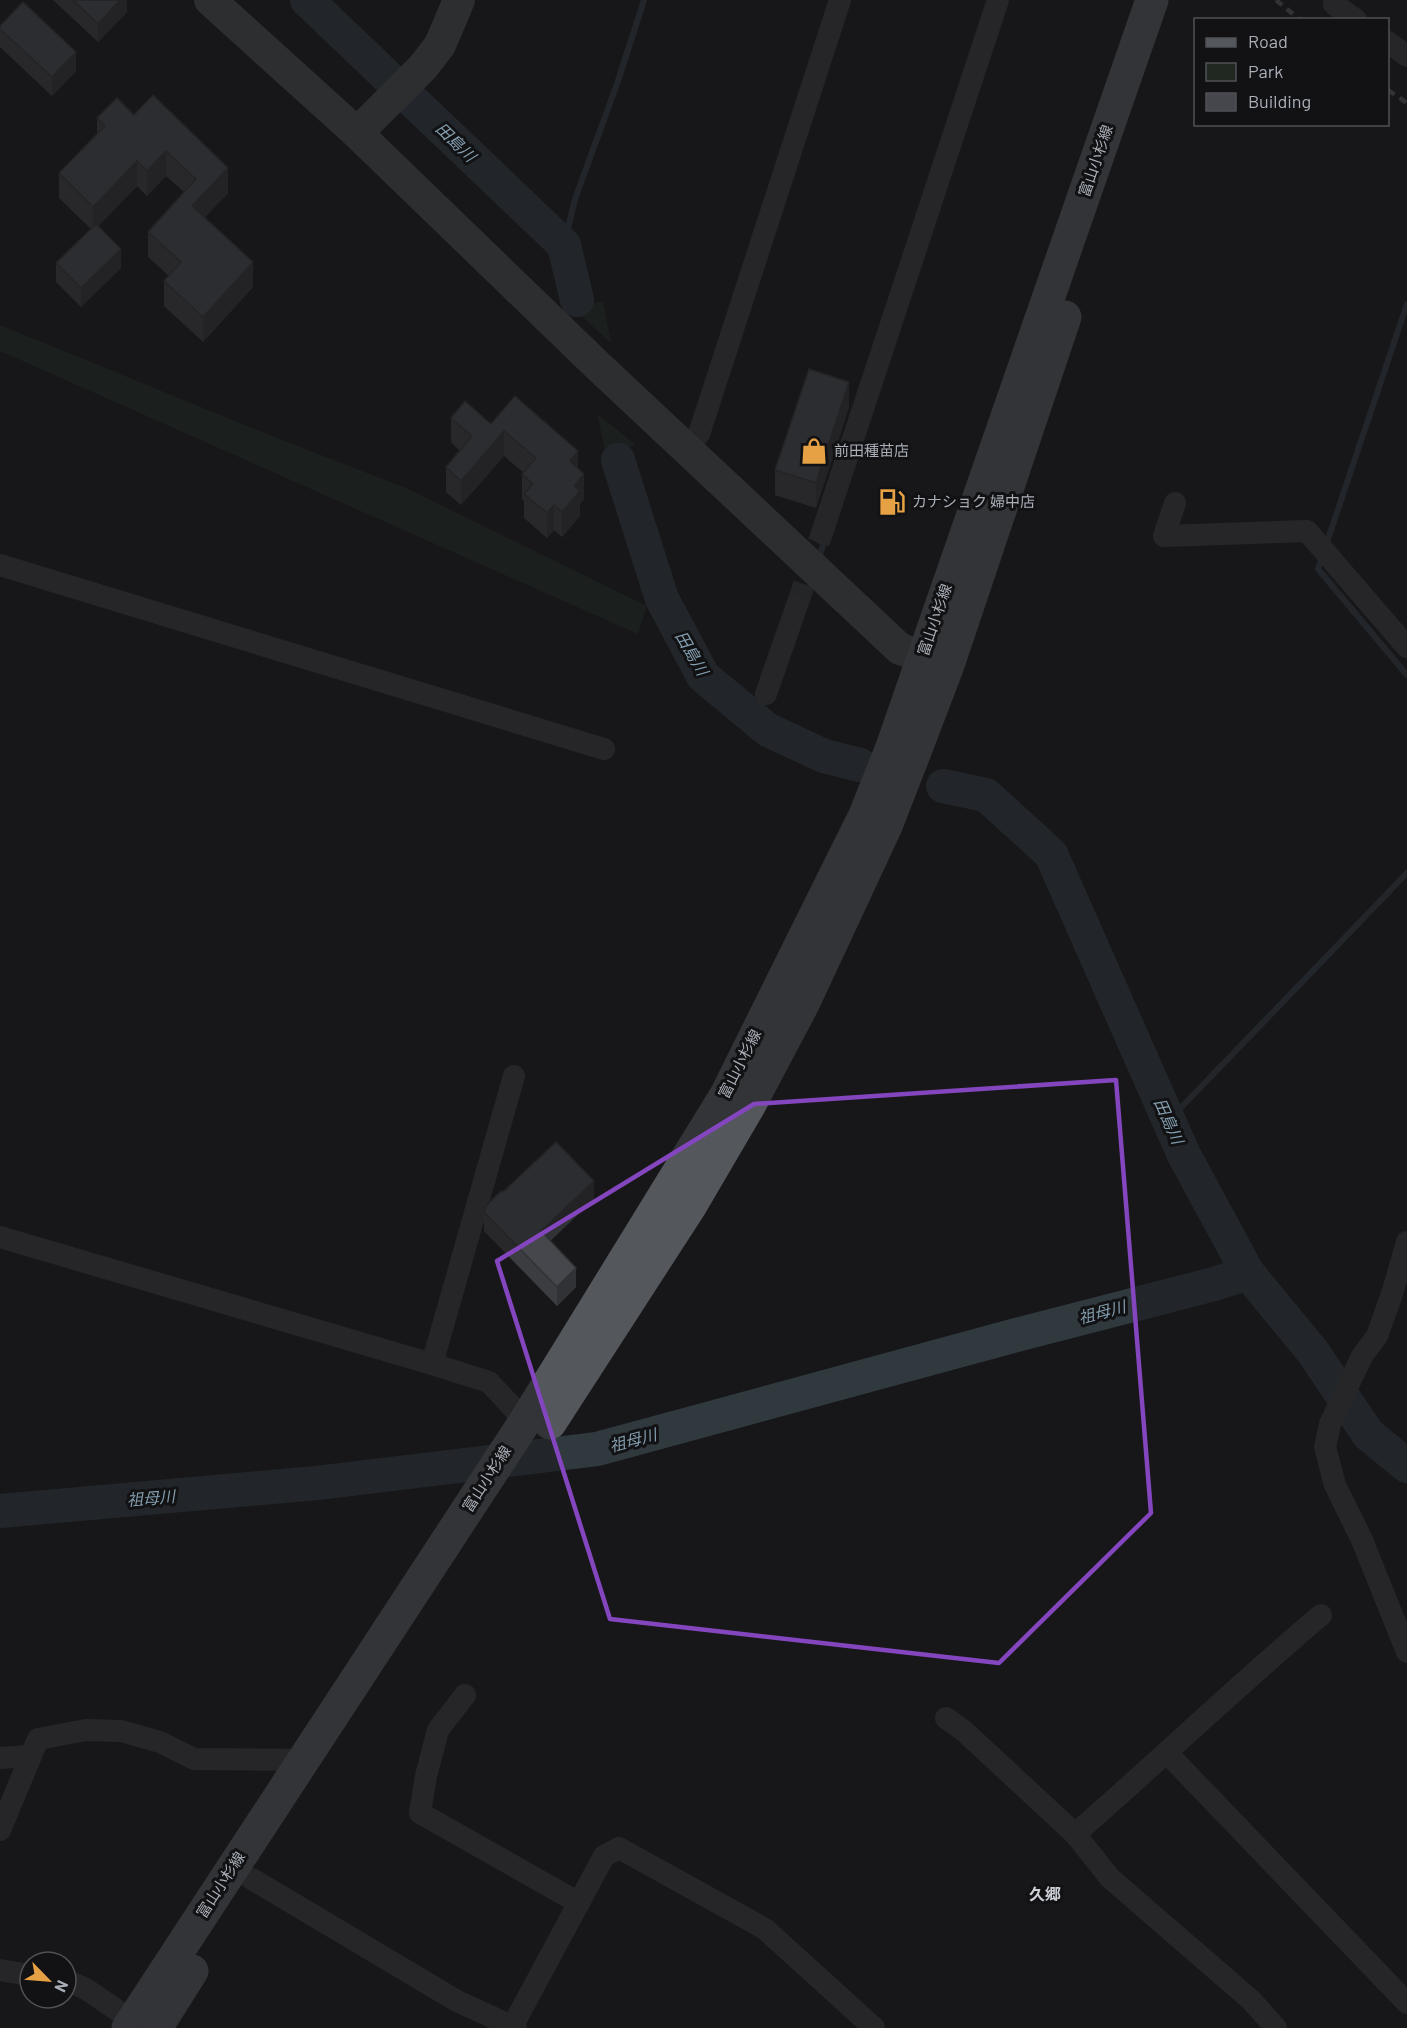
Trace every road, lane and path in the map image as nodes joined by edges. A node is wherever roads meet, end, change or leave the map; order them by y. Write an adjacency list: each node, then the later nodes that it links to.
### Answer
1 (210, 0): 12 (street)
2 (459, 0): 12 (street)
3 (840, 0): 13 (street)
4 (998, 0): 15 (street)
5 (1152, 0): 11 (main road, 富山小杉線)
6 (1174, 0): 11 (main road, 富山小杉線)
7 (1335, 0): 8 (street)
8 (1353, 18)
9 (1389, 43): 10 (street)
10 (1407, 56)
11 (1130, 95): 19 (main road, 富山小杉線)
12 (357, 133): 13 (street)
13 (684, 447): 19 (street)
14 (1175, 503): 18 (street)
15 (822, 533)
16 (0, 565): 21 (street)
17 (797, 605): 20 (street)
18 (1407, 647)
19 (935, 661): 26 (main road, 富山小杉線)
20 (766, 694)
21 (604, 749)
22 (514, 1076): 25 (street)
23 (0, 1237): 25 (street)
24 (1407, 1242): 29 (street)
25 (432, 1364): 26 (street)
26 (528, 1429): 27 (main road, 富山小杉線)
27 (501, 1478): 35 (main road, 富山小杉線); 38 (main road, 富山小杉線)
28 (1321, 1615): 32 (street)
29 (1407, 1652)
30 (465, 1695): 39 (street)
31 (946, 1718): 37 (street)
32 (1167, 1753): 37 (street); 43 (street)
33 (29, 1756): 34 (street); 35 (street); 36 (street)
34 (0, 1758)
35 (303, 1760): 44 (main road, 富山小杉線)
36 (0, 1830)
37 (1075, 1834): 47 (street)
38 (252, 1879): 44 (main road, 富山小杉線); 45 (street)
39 (579, 1903): 45 (street); 46 (street)
40 (0, 1970): 41 (street)
41 (18, 1973)
42 (78, 1985): 44 (street)
43 (1407, 2003)
44 (139, 2026)
45 (514, 2027)
46 (874, 2028)
47 (1276, 2028)

